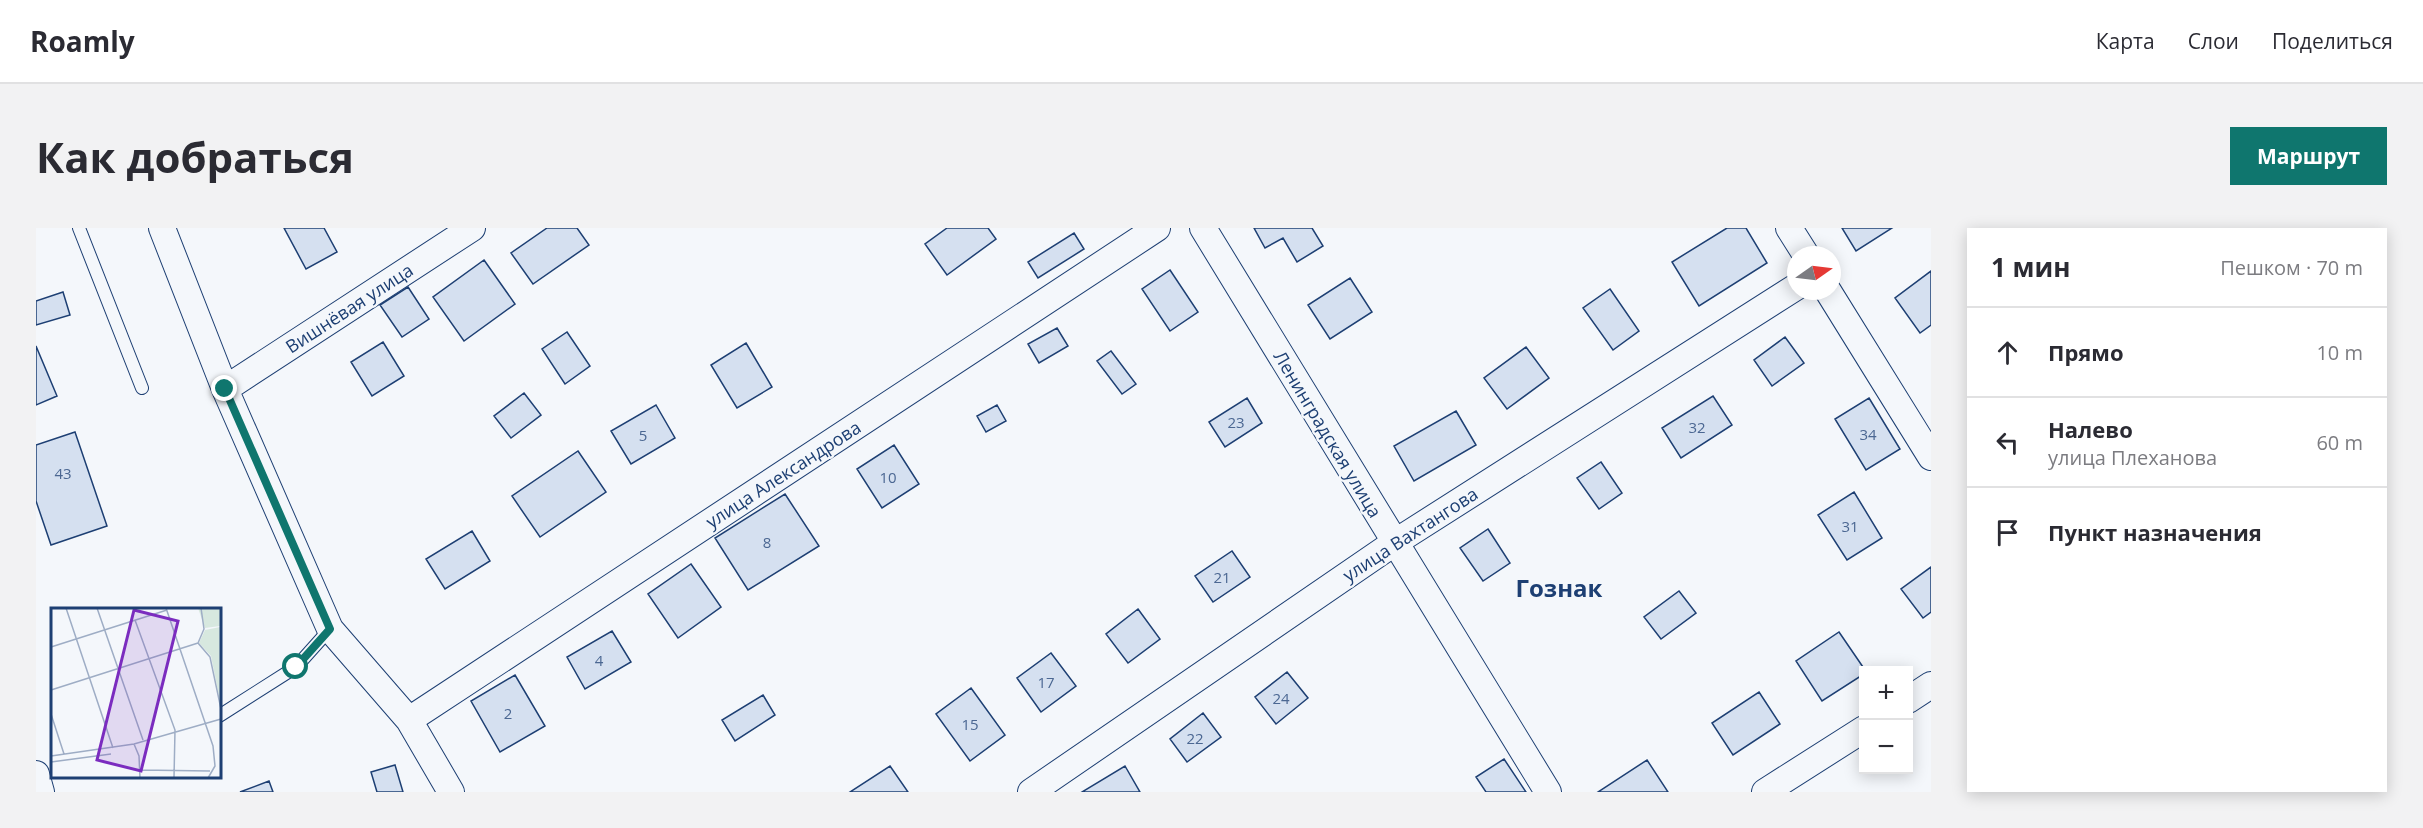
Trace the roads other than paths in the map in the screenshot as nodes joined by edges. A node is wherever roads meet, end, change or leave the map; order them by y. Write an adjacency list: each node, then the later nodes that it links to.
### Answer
1 (79, 228): 10 (lane)
2 (162, 228): 11 (street)
3 (472, 228): 11 (street, Вишнёвая улица)
4 (1157, 228): 18 (street, улица Александрова)
5 (1203, 228): 13 (street, Ленинградская улица)
6 (1789, 228): 7 (street)
7 (1800, 246)
8 (1787, 293): 13 (street, улица Вахтангова)
9 (1834, 300): 12 (street)
10 (142, 388)
11 (225, 389): 14 (street)
12 (1931, 457)
13 (1394, 543): 21 (street, улица Вахтангова); 22 (street, Ленинградская улица)
14 (330, 629): 17 (lane); 18 (street)
15 (1931, 685): 16 (street)
16 (1913, 697)
17 (220, 715)
18 (409, 720): 20 (street)
19 (1859, 732): 23 (street)
20 (451, 792)
21 (1031, 792)
22 (1548, 792)
23 (1765, 792)

